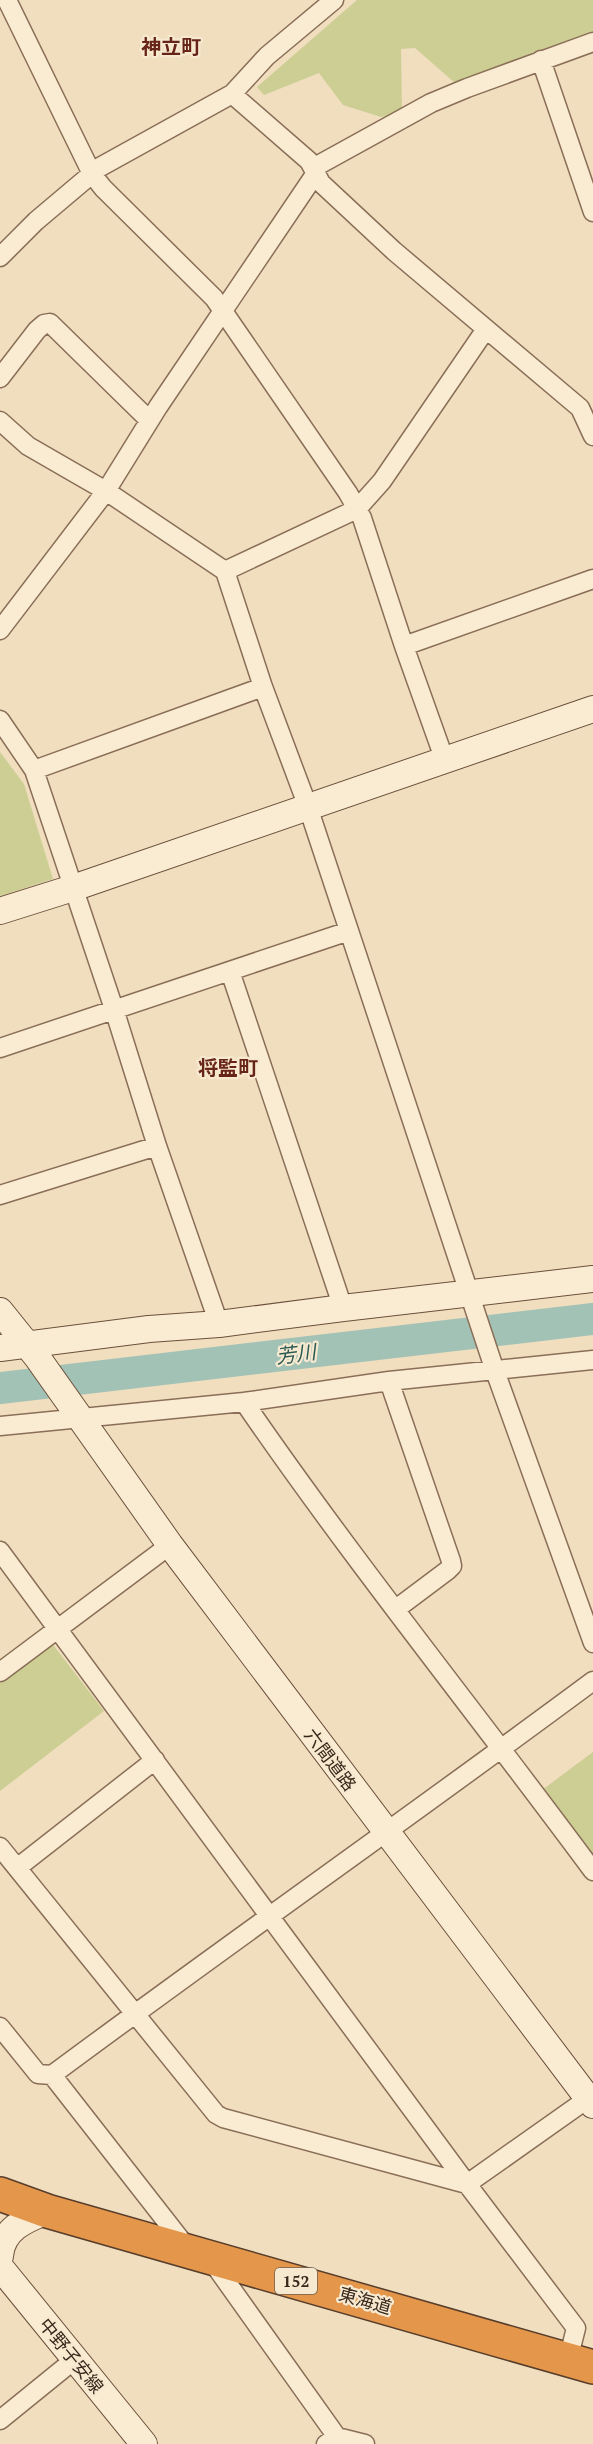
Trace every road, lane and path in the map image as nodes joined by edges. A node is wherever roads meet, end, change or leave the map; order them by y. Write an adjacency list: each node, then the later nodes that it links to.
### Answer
1 (7, 0): 7 (street)
2 (334, 0): 5 (street)
3 (593, 42): 4 (street)
4 (541, 60): 6 (street); 8 (street)
5 (232, 94): 6 (street); 7 (street)
6 (314, 170): 10 (street); 11 (street)
7 (92, 174): 9 (street); 10 (street)
8 (593, 212)
9 (0, 257)
10 (224, 312): 13 (street); 17 (street)
11 (486, 329): 15 (street); 17 (street)
12 (0, 378): 13 (street)
13 (149, 420): 16 (street)
14 (0, 421): 16 (street)
15 (593, 436)
16 (106, 491): 18 (street); 20 (street)
17 (357, 509): 18 (street); 21 (street)
18 (225, 571): 22 (street)
19 (593, 579): 21 (street)
20 (0, 630)
21 (404, 646): 25 (street)
22 (263, 687): 26 (street); 27 (street)
23 (593, 709): 25 (street)
24 (0, 720): 26 (street)
25 (445, 761): 27 (street)
26 (34, 771): 28 (street)
27 (308, 807): 28 (street); 30 (street)
28 (73, 888): 29 (street); 32 (street)
29 (0, 911)
30 (349, 931): 31 (street); 37 (street)
31 (230, 971): 32 (street); 38 (street)
32 (114, 1009): 33 (street); 34 (street)
33 (0, 1048)
34 (157, 1146): 35 (street); 40 (street)
35 (0, 1195)
36 (593, 1279): 37 (street)
37 (471, 1298): 38 (street); 44 (street)
38 (343, 1308): 40 (street)
39 (0, 1311): 42 (street)
40 (219, 1324): 42 (street)
41 (0, 1348): 42 (street)
42 (31, 1350): 47 (street, 六間道路)
43 (593, 1360): 44 (street)
44 (494, 1367): 45 (street); 53 (street)
45 (389, 1381): 46 (street); 51 (street)
46 (244, 1402): 47 (street); 51 (street)
47 (76, 1414): 48 (street); 49 (street, 六間道路)
48 (0, 1426)
49 (170, 1545): 52 (street); 58 (street, 六間道路)
50 (0, 1551): 52 (street)
51 (396, 1610): 56 (street)
52 (59, 1629): 54 (street); 57 (street)
53 (593, 1643)
54 (0, 1671)
55 (593, 1681): 56 (street)
56 (503, 1748): 58 (street); 61 (street)
57 (155, 1760): 60 (street); 62 (street)
58 (385, 1833): 62 (street); 66 (street, 六間道路)
59 (0, 1847): 60 (street)
60 (17, 1868): 63 (street)
61 (593, 1871)
62 (269, 1914): 63 (street); 67 (street)
63 (134, 2014): 65 (street); 67 (street)
64 (0, 2027): 65 (street)
65 (52, 2075): 70 (street)
66 (591, 2100): 67 (street)
67 (467, 2184): 74 (street)
68 (0, 2194): 69 (highway, 東海道 / 152)
69 (47, 2211): 70 (highway, 東海道 / 152); 71 (street)
70 (200, 2253): 74 (highway, 東海道 / 152); 76 (street)
71 (0, 2256)
72 (0, 2267): 73 (street, 中野子安線)
73 (74, 2360): 75 (street); 77 (street, 中野子安線)
74 (580, 2364)
75 (0, 2420)
76 (331, 2440): 78 (street)
77 (144, 2444)
78 (365, 2444)

